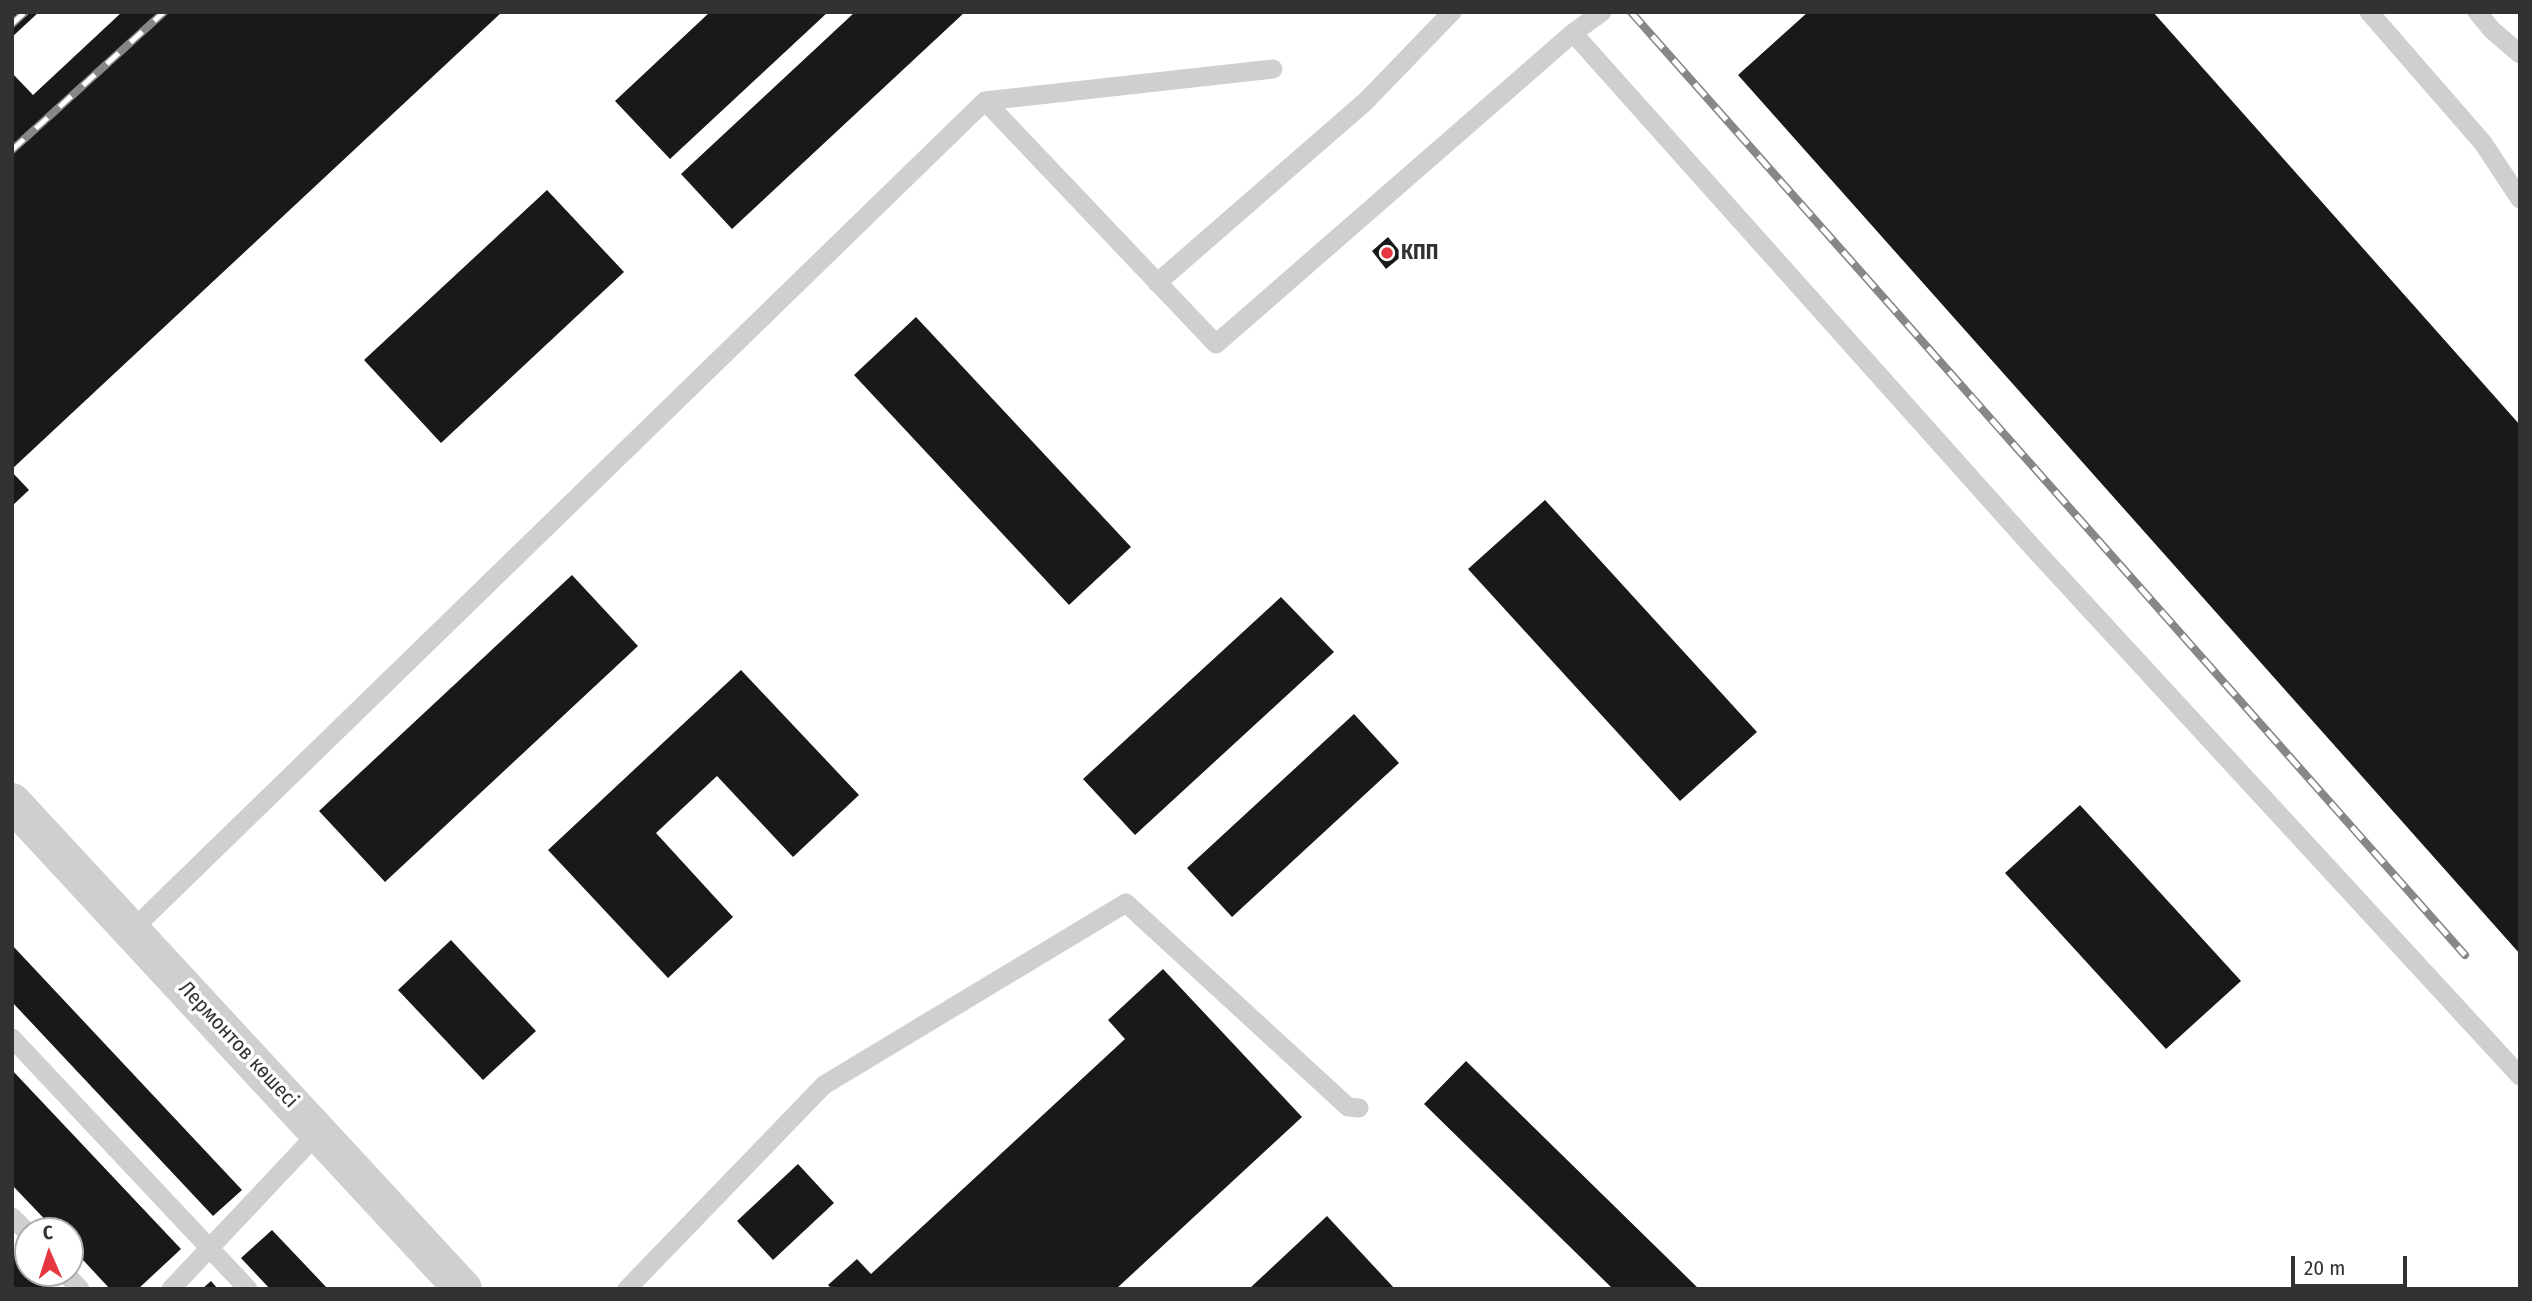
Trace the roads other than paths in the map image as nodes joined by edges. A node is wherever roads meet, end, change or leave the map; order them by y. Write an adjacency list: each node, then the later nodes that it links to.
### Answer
1 (1452, 12): 10 (lane)
2 (1602, 12): 5 (lane)
3 (2369, 12): 9 (lane)
4 (2477, 12): 6 (lane)
5 (1573, 33): 10 (lane); 14 (lane)
6 (2520, 54)
7 (1273, 69): 8 (lane)
8 (985, 101): 10 (lane); 12 (lane)
9 (2520, 199)
10 (1157, 283)
11 (12, 802): 12 (street, Лермонтов көшесі)
12 (132, 930): 16 (street, Лермонтов көшесі)
13 (12, 1038): 17 (lane)
14 (2520, 1076)
15 (1359, 1108): 21 (lane)
16 (318, 1133): 17 (lane); 20 (street, Лермонтов көшесі)
17 (209, 1248): 18 (lane); 19 (lane)
18 (171, 1289)
19 (248, 1289)
20 (464, 1289)
21 (627, 1289)

